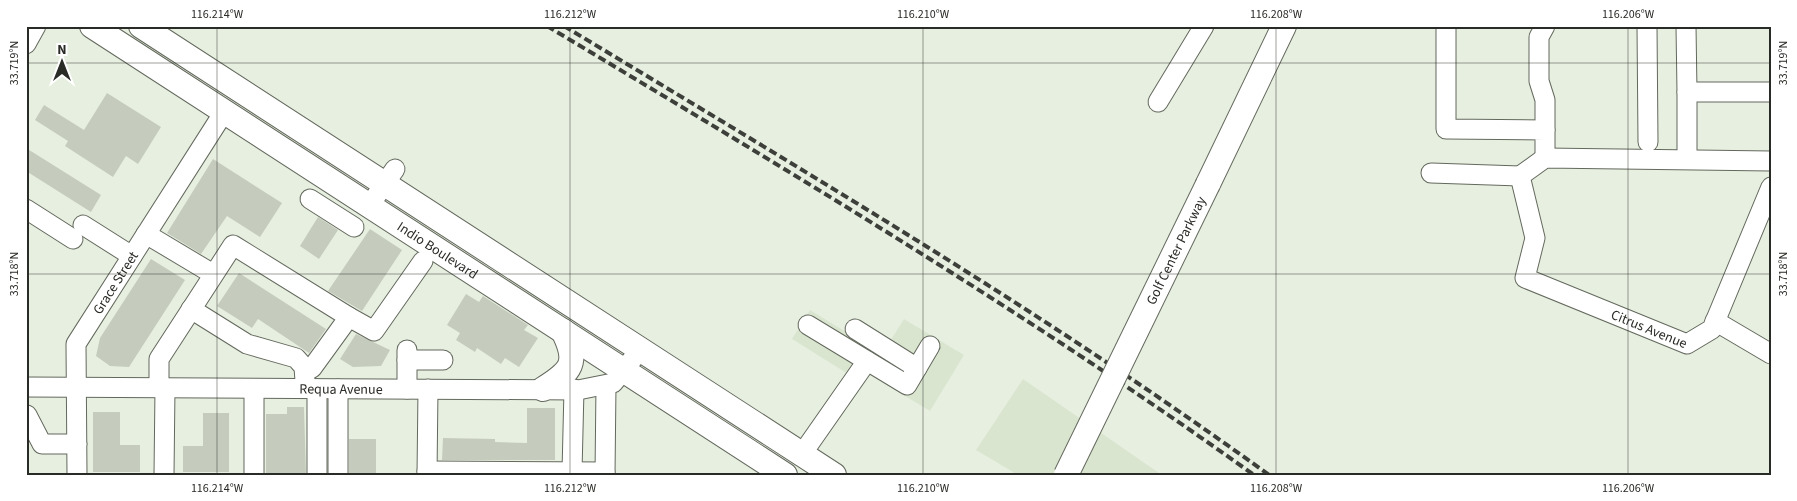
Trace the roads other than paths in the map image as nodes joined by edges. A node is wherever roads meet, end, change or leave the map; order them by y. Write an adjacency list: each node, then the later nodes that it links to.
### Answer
1 (36, 26): 10 (street)
2 (92, 26): 14 (main road, Indio Boulevard)
3 (140, 26): 22 (main road, Indio Boulevard)
4 (1204, 26): 13 (street)
5 (1284, 26): 69 (main road, Golf Center Parkway, bridge)
6 (1446, 26): 15 (street)
7 (1545, 26): 15 (street)
8 (1648, 26): 16 (street)
9 (1686, 26): 11 (street)
10 (26, 44)
11 (1687, 92): 12 (street); 18 (street)
12 (1771, 92)
13 (1158, 102)
14 (224, 112): 25 (main road, Indio Boulevard); 28 (street, Grace Street)
15 (1545, 130): 17 (street)
16 (1648, 142)
17 (1545, 158): 18 (street); 21 (street)
18 (1687, 159): 19 (street)
19 (1771, 160)
20 (1431, 173): 21 (street)
21 (1520, 176): 34 (street, Citrus Avenue)
22 (390, 177): 25 (street); 39 (main road, Indio Boulevard)
23 (1771, 187): 34 (street, Citrus Avenue)
24 (310, 199): 27 (street)
25 (369, 206): 37 (main road, Indio Boulevard)
26 (26, 209): 29 (street)
27 (354, 227)
28 (146, 234): 29 (street, Grace Street); 31 (street)
29 (132, 256): 47 (street, Grace Street)
30 (423, 261): 33 (street)
31 (213, 274): 32 (street); 33 (street)
32 (191, 308): 45 (street); 48 (street)
33 (349, 317): 45 (street)
34 (1715, 321): 40 (street)
35 (808, 326): 42 (street)
36 (854, 329): 43 (street)
37 (563, 330): 44 (main road, Indio Boulevard); 53 (main road)
38 (930, 346): 43 (street)
39 (640, 350): 44 (street); 57 (main road, Indio Boulevard)
40 (1771, 354)
41 (443, 360): 51 (street)
42 (867, 361): 43 (street); 57 (street)
43 (917, 368)
44 (615, 378): 54 (street, Requa Avenue); 58 (main road, Indio Boulevard); 62 (street)
45 (309, 383): 49 (street, Requa Avenue); 50 (street, Requa Avenue); 66 (street)
46 (26, 387): 47 (street, Requa Avenue)
47 (77, 387): 48 (street, Requa Avenue); 56 (street, Grace Street)
48 (162, 388): 49 (street, Requa Avenue); 64 (street)
49 (254, 389): 65 (street)
50 (338, 389): 51 (street, Requa Avenue); 67 (street)
51 (407, 389): 52 (street, Requa Avenue)
52 (428, 389): 53 (street, Requa Avenue); 60 (street)
53 (543, 389): 54 (street, Requa Avenue)
54 (574, 389): 59 (street)
55 (27, 415): 56 (street)
56 (77, 444): 63 (street, Grace Street)
57 (802, 464): 58 (main road, Indio Boulevard); 68 (main road, Indio Boulevard)
58 (778, 470)
59 (572, 472): 61 (street); 62 (street)
60 (427, 473): 61 (street)
61 (512, 473)
62 (605, 473)
63 (76, 475)
64 (164, 475)
65 (254, 475)
66 (317, 475)
67 (338, 475)
68 (834, 475)
69 (1066, 475)

